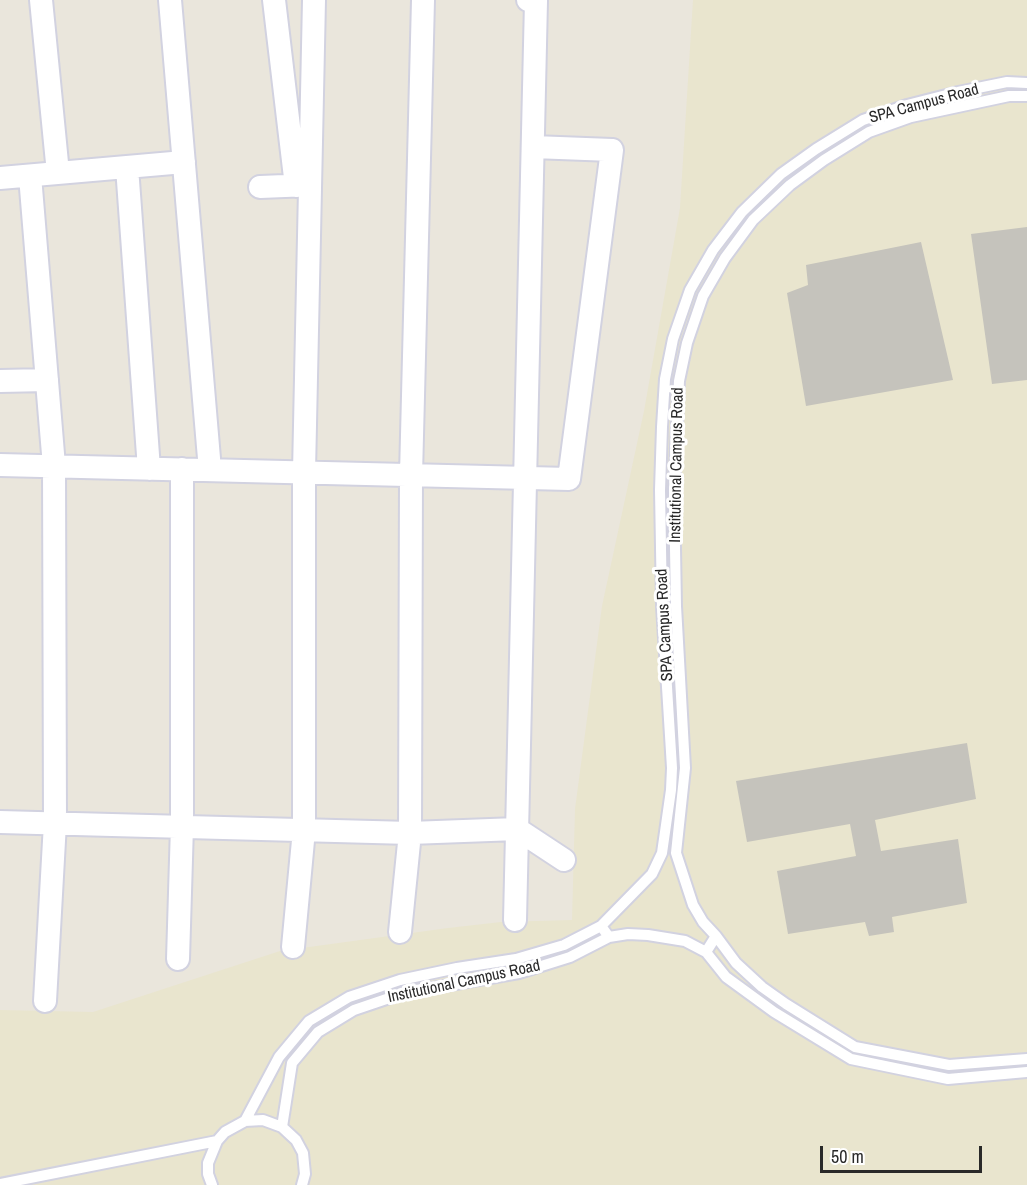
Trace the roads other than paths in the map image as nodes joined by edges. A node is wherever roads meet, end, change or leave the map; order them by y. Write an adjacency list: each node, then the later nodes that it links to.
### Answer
1 (41, 0): 12 (street)
2 (170, 0): 10 (street)
3 (274, 0): 15 (street)
4 (314, 0): 15 (street)
5 (423, 0): 25 (street)
6 (528, 0): 9 (street)
7 (1027, 83): 33 (lane, SPA Campus Road)
8 (1027, 96): 34 (lane, Institutional Campus Road)
9 (533, 147): 26 (street); 26 (street)
10 (184, 162): 11 (street); 23 (street)
11 (127, 167): 12 (street); 21 (street)
12 (58, 173): 13 (street)
13 (30, 176): 14 (street); 17 (street)
14 (0, 178)
15 (303, 186): 16 (street); 24 (street)
16 (260, 187)
17 (47, 380): 18 (street); 20 (street)
18 (0, 381)
19 (0, 465): 20 (street)
20 (54, 466): 21 (street); 28 (street)
21 (149, 469): 22 (street)
22 (182, 469): 23 (street); 29 (street)
23 (210, 470): 24 (street)
24 (304, 472): 25 (street); 31 (street)
25 (411, 475): 26 (street); 32 (street)
26 (525, 477): 30 (street)
27 (0, 822): 28 (street)
28 (56, 823): 29 (street); 44 (street)
29 (182, 826): 31 (street); 43 (street)
30 (517, 828): 32 (street); 35 (street); 36 (street)
31 (304, 830): 32 (street); 41 (street)
32 (410, 833): 38 (street)
33 (662, 853): 34 (lane); 37 (lane, SPA Campus Road)
34 (676, 853): 39 (lane, Institutional Campus Road)
35 (564, 860)
36 (515, 920)
37 (601, 926): 40 (lane); 47 (lane, SPA Campus Road)
38 (400, 933)
39 (716, 936): 42 (lane); 45 (lane)
40 (609, 937): 42 (lane, Institutional Campus Road); 48 (lane, Institutional Campus Road)
41 (293, 947)
42 (705, 952): 46 (lane, Institutional Campus Road)
43 (178, 959)
44 (45, 1001)
45 (1027, 1059)
46 (1027, 1072)
47 (245, 1121): 48 (lane); 49 (lane)
48 (282, 1127): 52 (lane)
49 (217, 1141): 50 (lane); 51 (lane)
50 (0, 1184)
51 (212, 1185)
52 (302, 1185)

